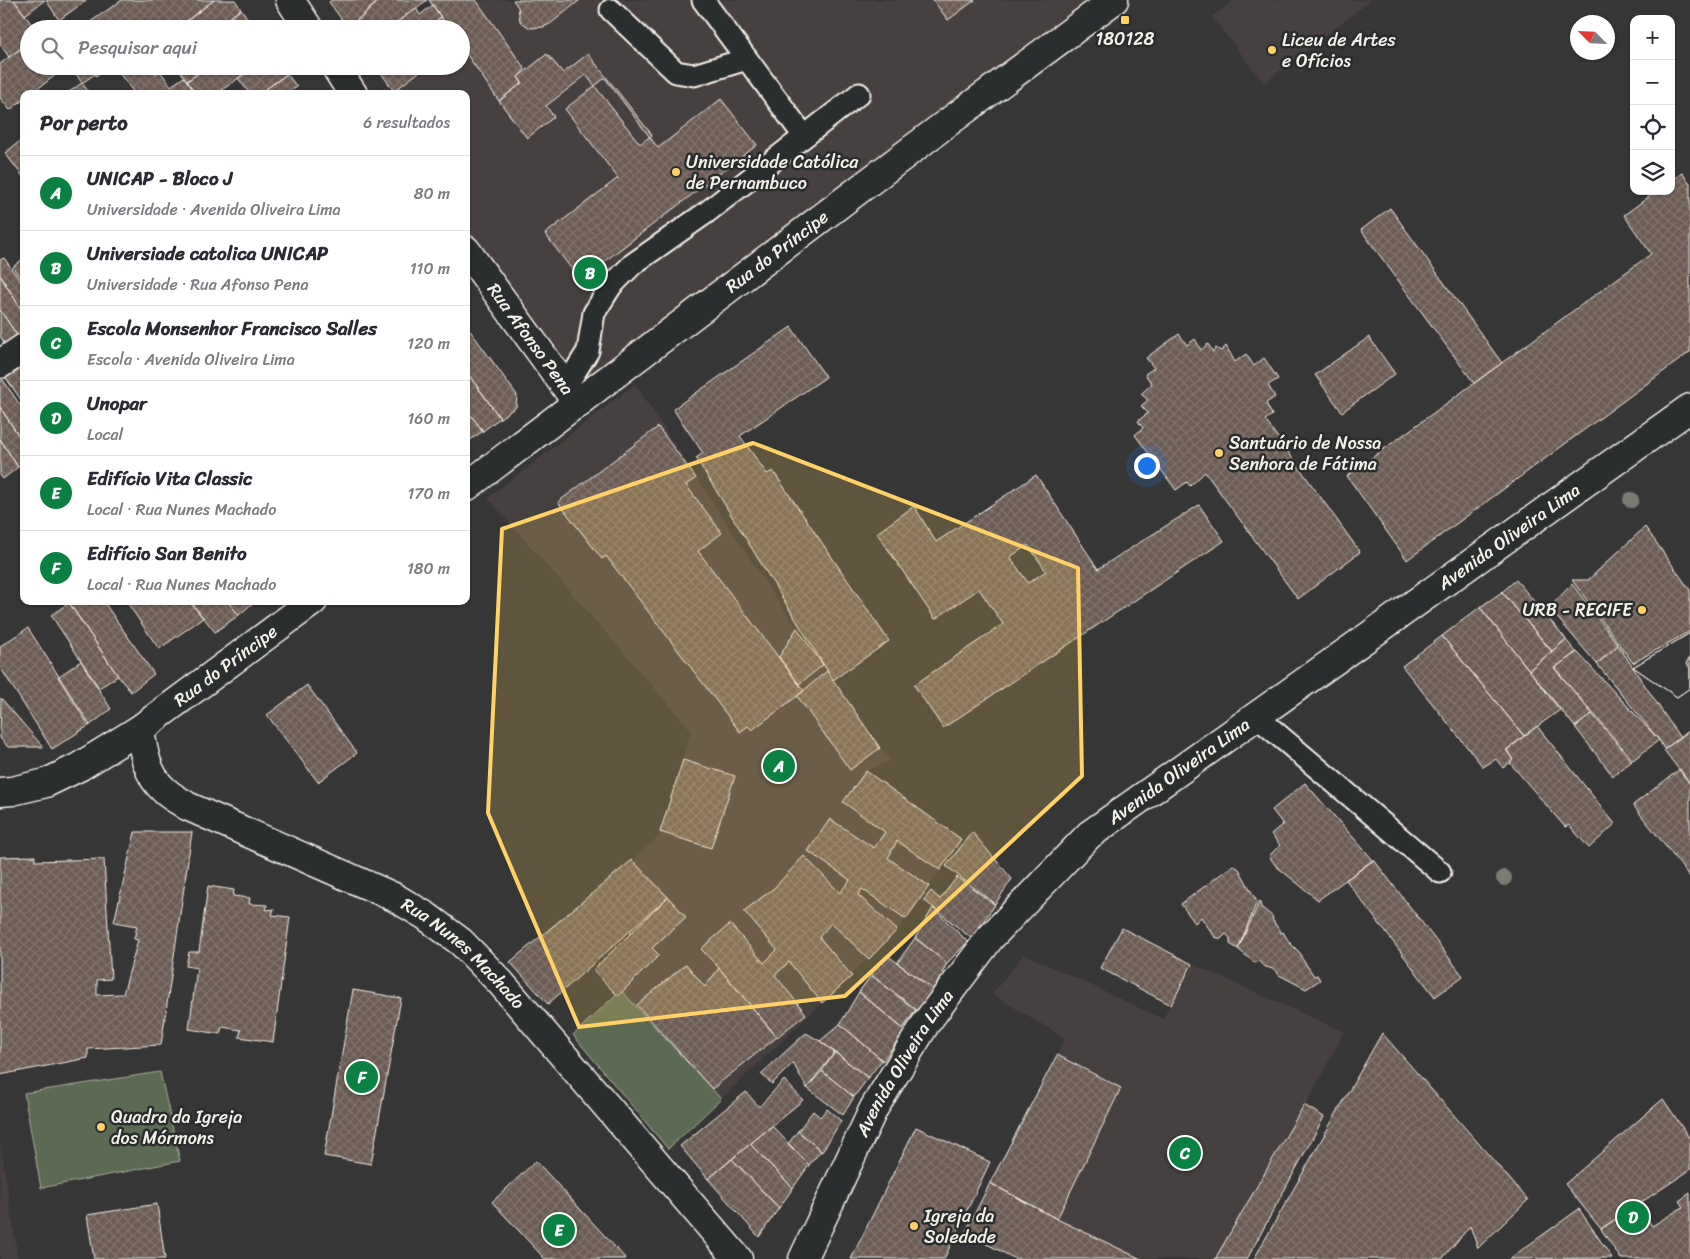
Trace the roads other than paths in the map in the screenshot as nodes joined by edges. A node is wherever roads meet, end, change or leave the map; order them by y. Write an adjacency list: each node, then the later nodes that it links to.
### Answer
1 (290, 0): 5 (street)
2 (704, 0): 6 (lane)
3 (1114, 0): 14 (street, Rua do Príncipe)
4 (611, 10): 6 (lane)
5 (303, 20)
6 (747, 59): 10 (lane)
7 (341, 75): 8 (street)
8 (351, 90)
9 (859, 94): 10 (lane)
10 (804, 136): 14 (lane)
11 (470, 255): 14 (street, Rua Afonso Pena)
12 (20, 351): 13 (street)
13 (0, 364)
14 (572, 395): 16 (street, Rua do Príncipe)
15 (1690, 408): 18 (street, Avenida Oliveira Lima)
16 (470, 484)
17 (308, 605): 19 (street, Rua do Príncipe)
18 (1256, 716): 21 (lane); 23 (street, Avenida Oliveira Lima)
19 (140, 729): 20 (street, Rua do Príncipe); 22 (street, Rua Nunes Machado)
20 (0, 792)
21 (1440, 872)
22 (738, 1259)
23 (803, 1259)

